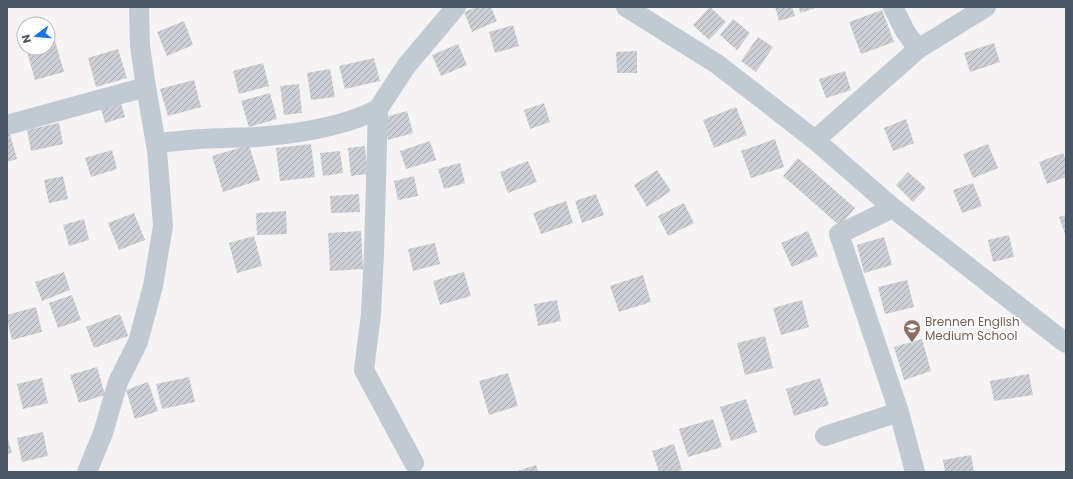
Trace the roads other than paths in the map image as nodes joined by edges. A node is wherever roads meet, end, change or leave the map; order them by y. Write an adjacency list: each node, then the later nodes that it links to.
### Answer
1 (139, 7): 7 (street)
2 (456, 7): 8 (street)
3 (626, 7): 10 (street)
4 (893, 7): 6 (street)
5 (986, 7): 6 (street)
6 (918, 49): 10 (street)
7 (146, 87): 9 (street); 11 (street)
8 (378, 109): 11 (street); 16 (street)
9 (7, 125)
10 (815, 140): 12 (street)
11 (156, 143): 17 (street)
12 (893, 208): 13 (street); 14 (street)
13 (1066, 343)
14 (899, 412): 15 (street); 18 (street)
15 (825, 436)
16 (414, 463)
17 (87, 472)
18 (915, 472)

